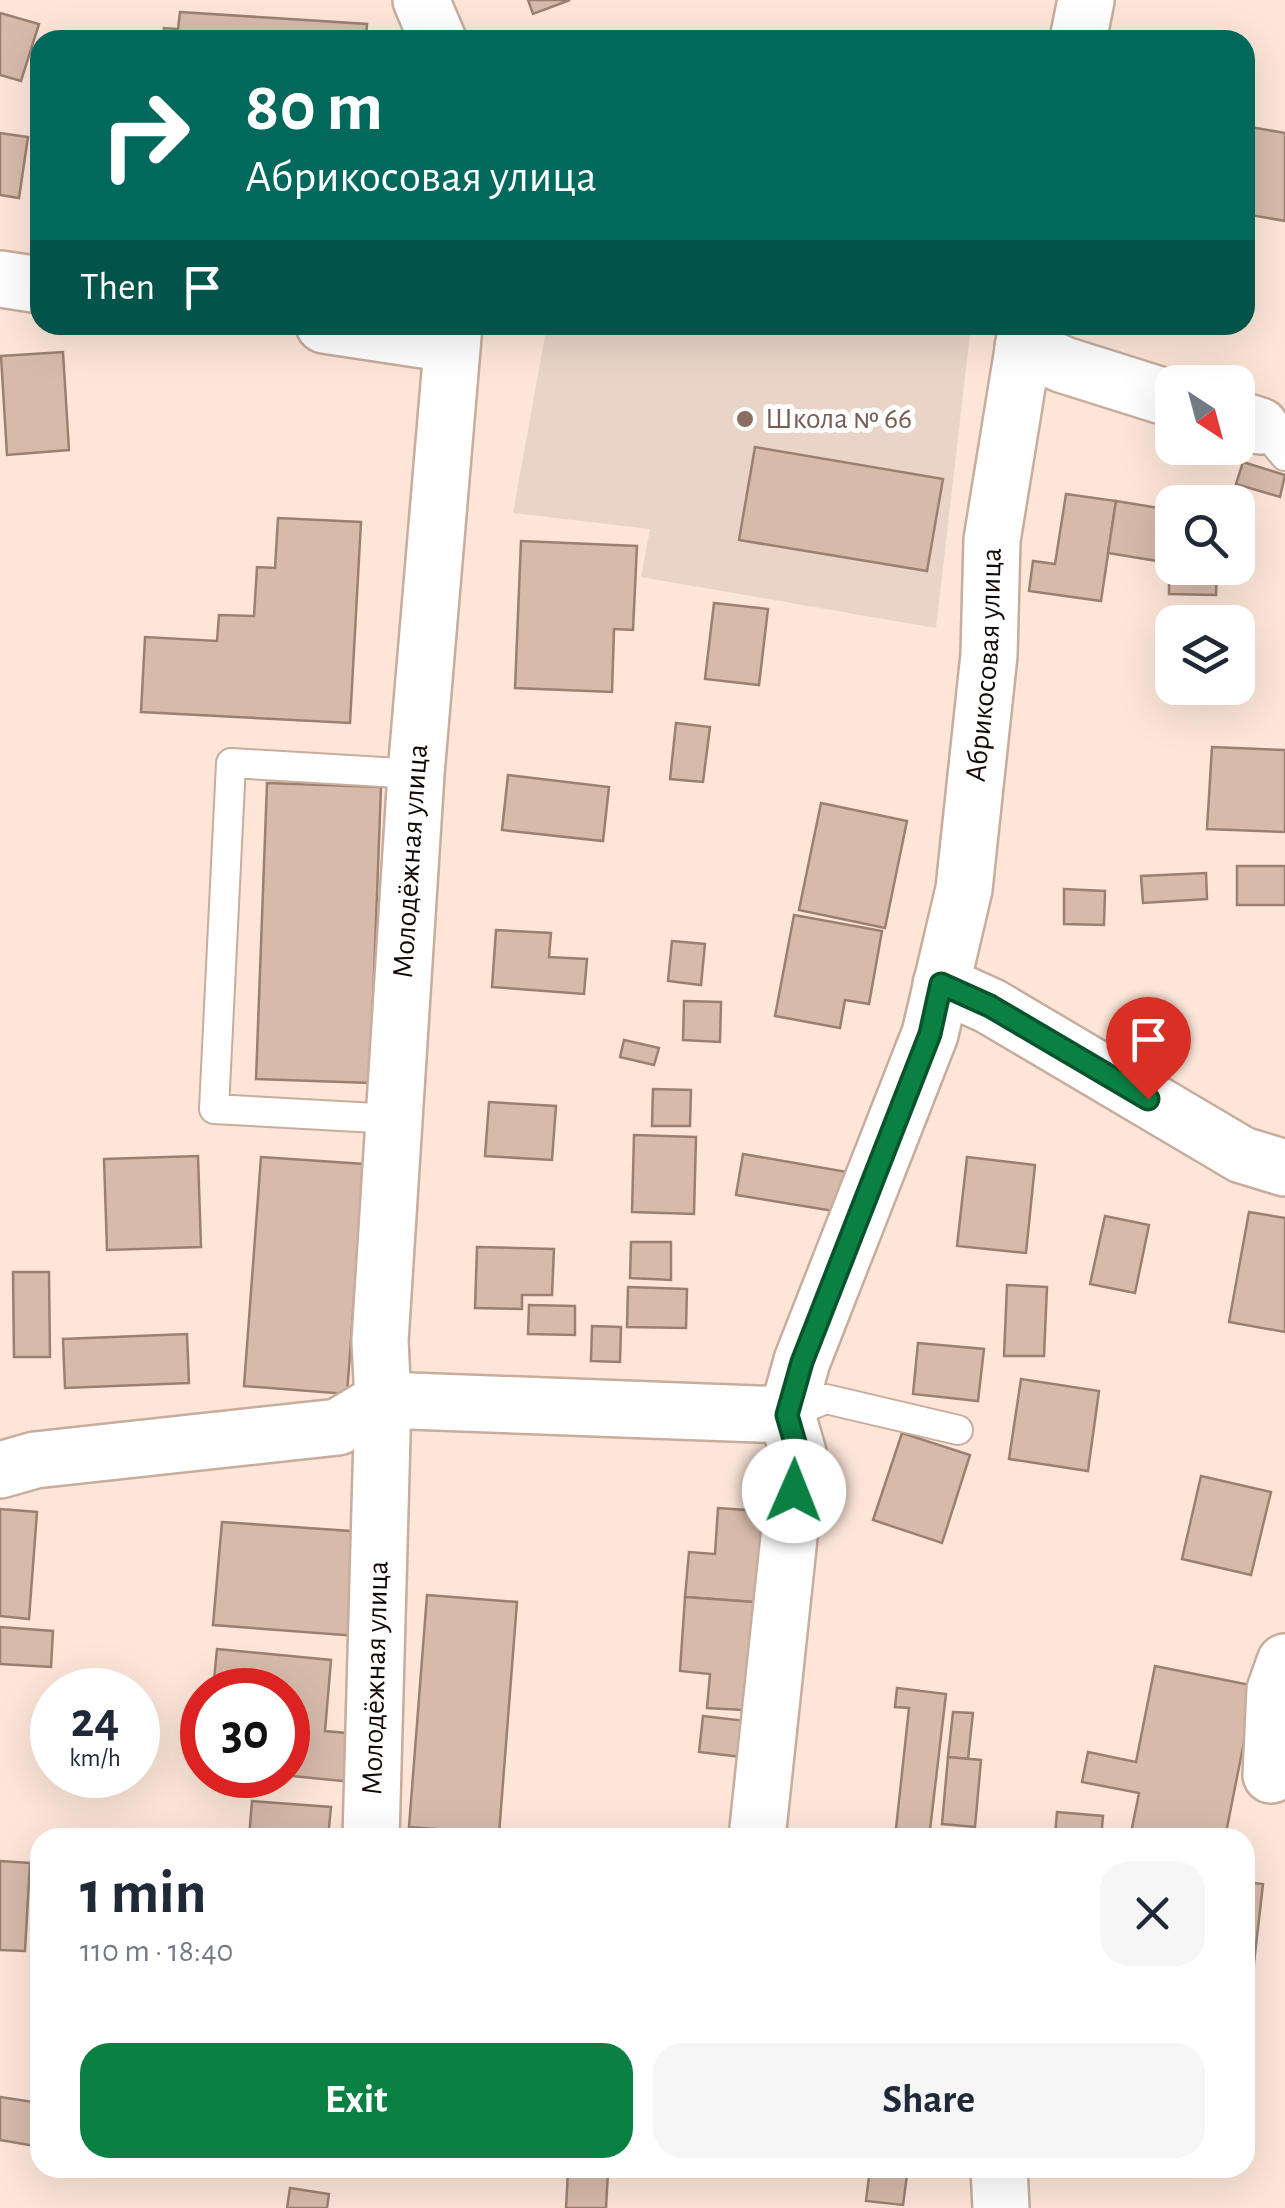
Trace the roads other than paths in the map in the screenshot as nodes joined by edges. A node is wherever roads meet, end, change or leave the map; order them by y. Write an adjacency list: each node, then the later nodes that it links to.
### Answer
1 (421, 0): 3 (street)
2 (1086, 0): 4 (street)
3 (434, 30)
4 (1080, 30)
5 (0, 279): 6 (street)
6 (30, 284)
7 (452, 335): 10 (street, Молодёжная улица)
8 (1024, 336): 9 (street, Абрикосовая улица); 11 (street, Абрикосовая улица)
9 (1155, 393)
10 (416, 774): 12 (street, Молодёжная улица); 12 (lane)
11 (941, 984): 13 (street); 15 (street, Абрикосовая улица)
12 (394, 1119): 14 (street, Молодёжная улица)
13 (1285, 1168)
14 (383, 1400): 15 (street); 17 (street); 20 (street, Молодёжная улица)
15 (787, 1415): 16 (lane); 21 (street, Абрикосовая улица)
16 (958, 1430)
17 (0, 1470)
18 (1285, 1662): 19 (street)
19 (1271, 1775)
20 (371, 1828)
21 (758, 1828)
22 (1000, 2178): 23 (street)
23 (1002, 2208)

